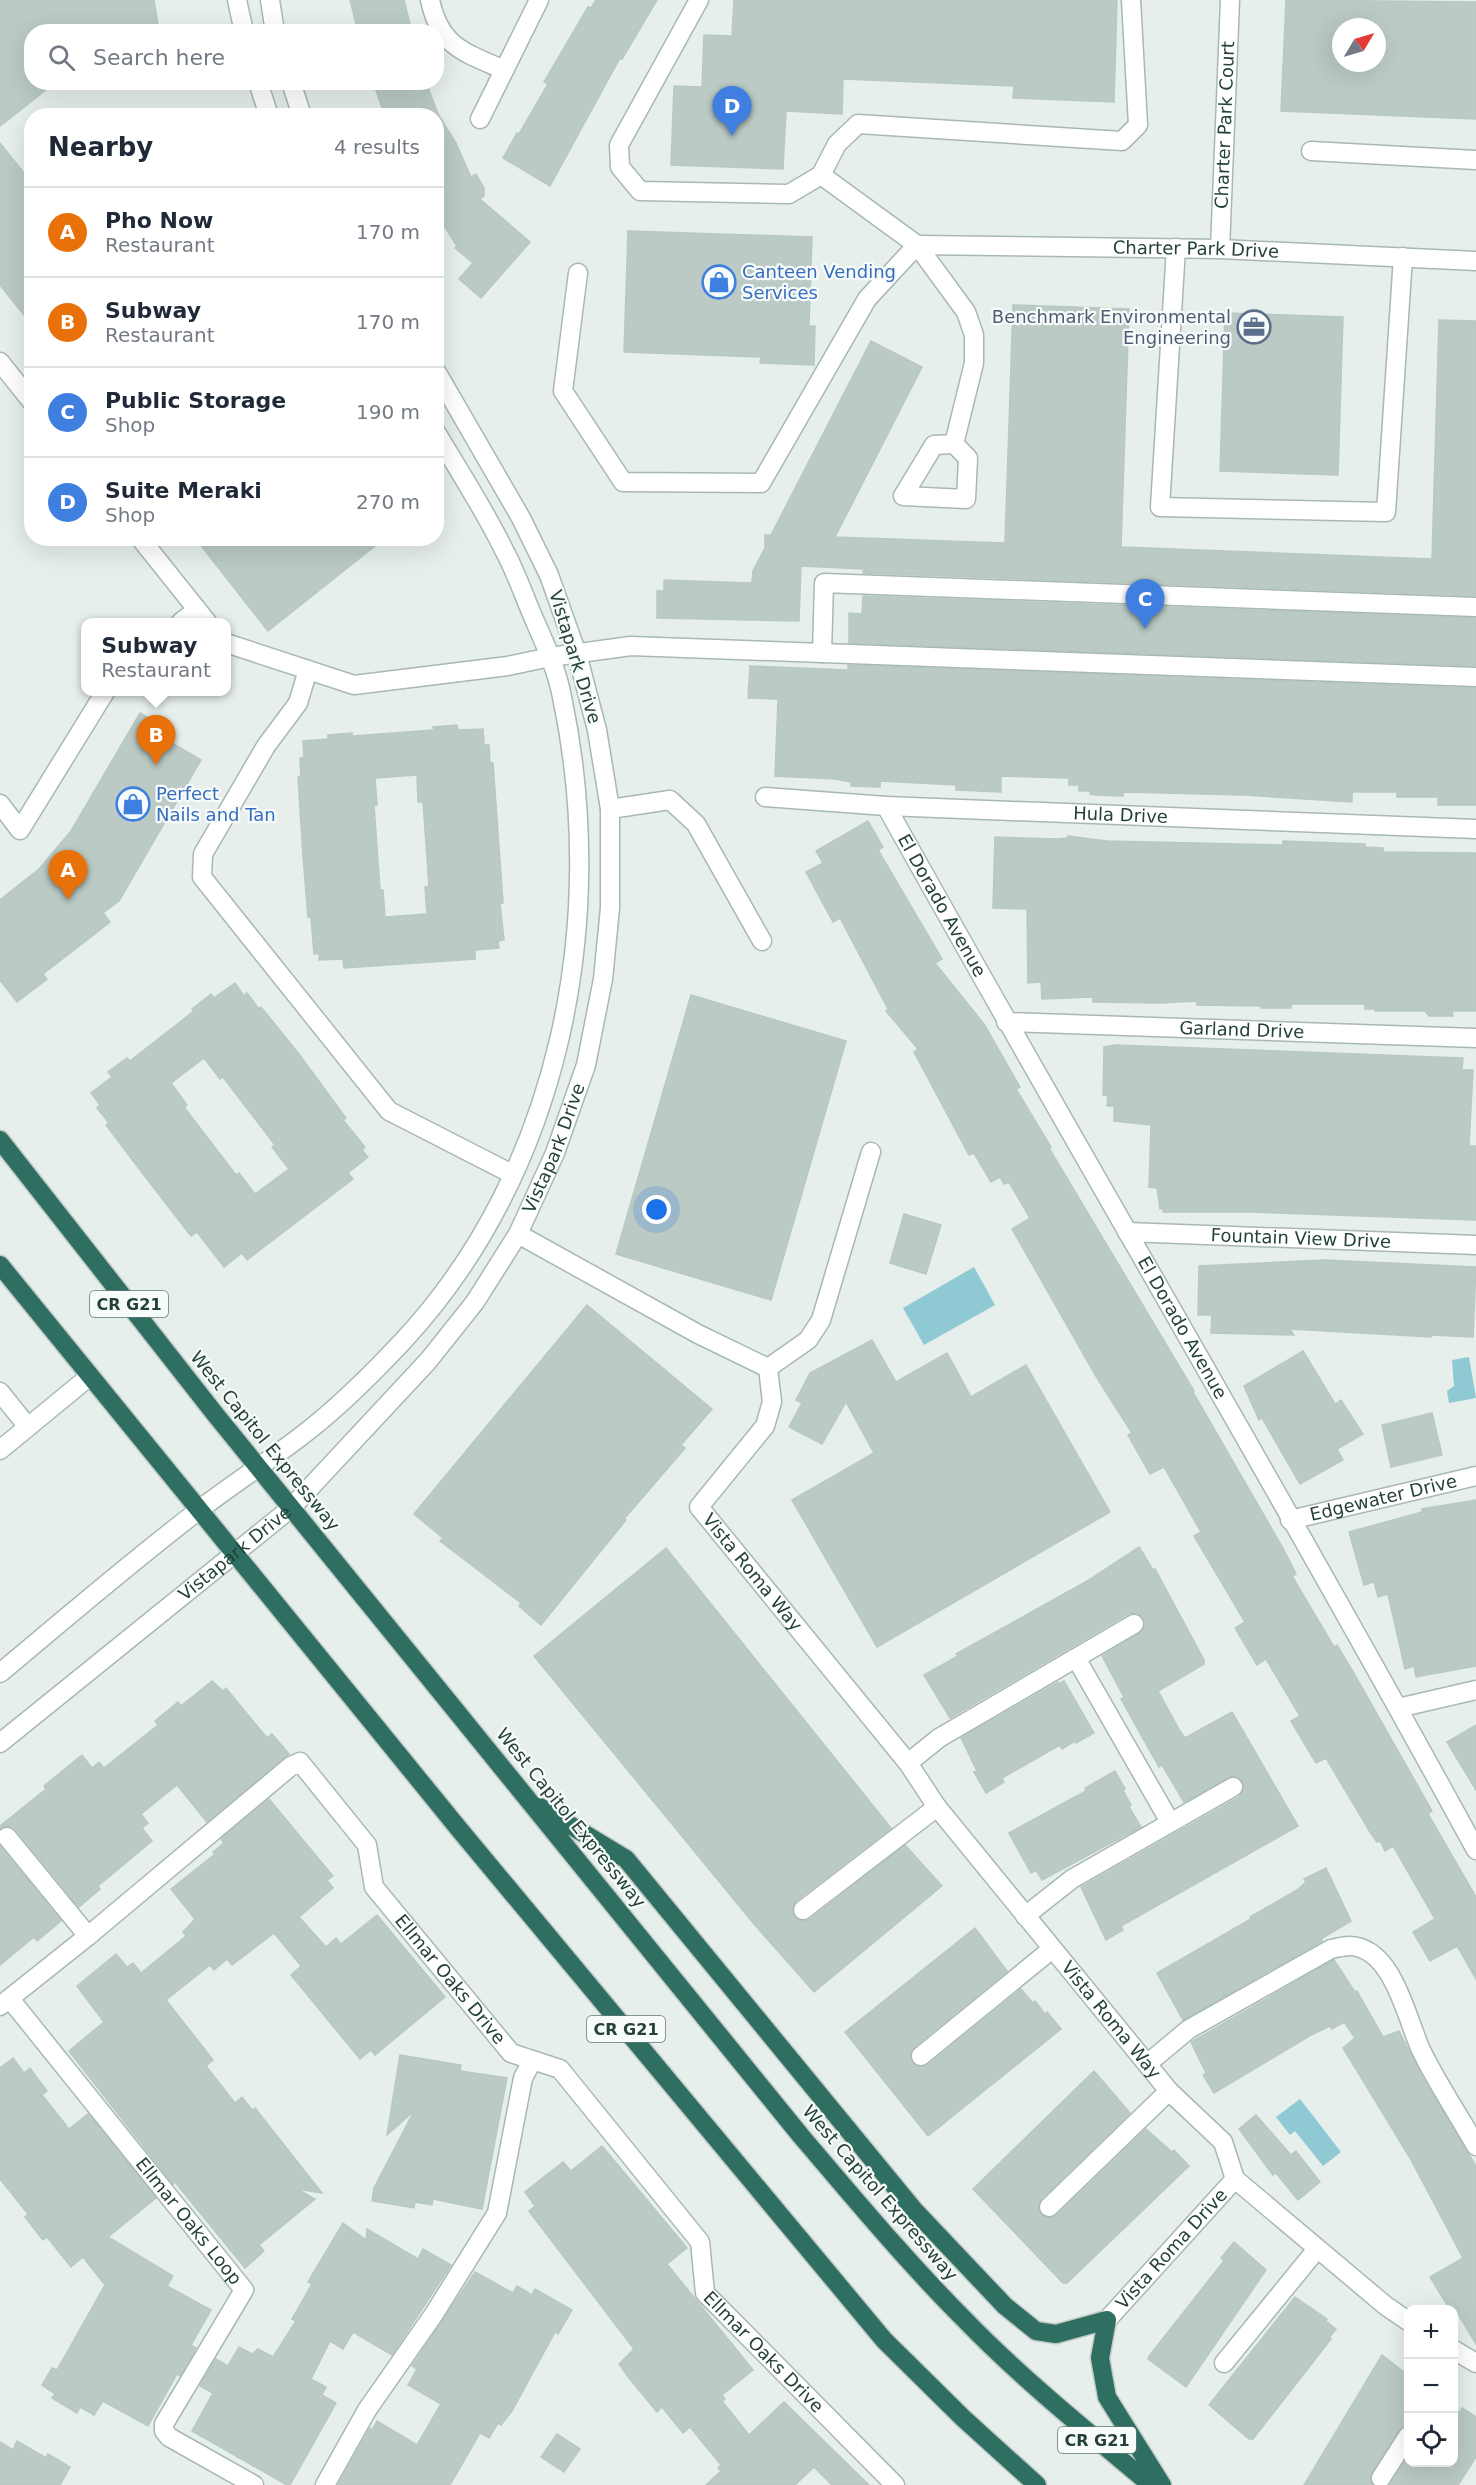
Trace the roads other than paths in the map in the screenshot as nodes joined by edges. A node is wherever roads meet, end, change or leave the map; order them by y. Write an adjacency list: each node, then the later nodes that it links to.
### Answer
1 (237, 0): 8 (street)
2 (270, 0): 9 (street)
3 (430, 0): 10 (street)
4 (539, 0): 12 (street)
5 (699, 0): 20 (street)
6 (1131, 0): 20 (street)
7 (1230, 0): 23 (street, Charter Park Court)
8 (242, 24)
9 (274, 24)
10 (437, 24)
11 (444, 36): 12 (street)
12 (504, 70): 17 (street)
13 (261, 90): 15 (street)
14 (294, 90): 16 (street)
15 (266, 108)
16 (299, 108)
17 (480, 119)
18 (1311, 151): 19 (street)
19 (1476, 160)
20 (821, 175): 21 (street)
21 (917, 245): 22 (street, Charter Park Drive); 26 (street); 30 (street)
22 (1176, 248): 23 (street, Charter Park Drive); 24 (street)
23 (1220, 249): 24 (street, Charter Park Drive)
24 (1403, 258): 25 (street, Charter Park Drive)
25 (1476, 261)
26 (578, 273)
27 (0, 362): 29 (street)
28 (444, 385): 37 (street, Vistapark Drive)
29 (24, 392)
30 (954, 444)
31 (444, 446): 38 (street, Vistapark Drive)
32 (146, 546): 34 (street)
33 (1476, 607): 36 (street)
34 (202, 616)
35 (231, 645): 39 (street)
36 (822, 653): 37 (street); 40 (street)
37 (577, 654): 38 (street); 45 (street, Vistapark Drive)
38 (550, 657): 39 (street); 52 (street, Vistapark Drive)
39 (308, 670): 52 (street)
40 (1476, 677)
41 (103, 696): 43 (street)
42 (765, 797): 44 (street, Hula Drive)
43 (0, 804)
44 (886, 806): 46 (street, Hula Drive); 48 (street, El Dorado Avenue)
45 (610, 809): 47 (street); 54 (street, Vistapark Drive)
46 (1476, 829)
47 (762, 941)
48 (1006, 1022): 49 (street, Garland Drive); 53 (street, El Dorado Avenue)
49 (1476, 1038)
50 (0, 1140): 62 (highway, West Capitol Expressway / CR G21)
51 (871, 1152): 57 (street)
52 (512, 1174): 62 (street, Vistapark Drive)
53 (1127, 1232): 55 (street, Fountain View Drive); 66 (street, El Dorado Avenue)
54 (518, 1234): 57 (street); 64 (street, Vistapark Drive)
55 (1476, 1245)
56 (0, 1265): 58 (highway, CR G21)
57 (768, 1368): 74 (street, Vista Roma Way)
58 (90, 1376): 60 (street); 65 (highway, CR G21)
59 (0, 1392): 60 (street)
60 (28, 1427): 61 (street)
61 (0, 1450)
62 (259, 1467): 64 (highway, West Capitol Expressway / CR G21); 65 (street, Vistapark Drive)
63 (1476, 1476): 66 (street, Edgewater Drive)
64 (291, 1508): 67 (street, Vistapark Drive); 76 (highway, West Capitol Expressway / CR G21)
65 (200, 1510): 67 (highway, CR G21); 70 (street, Vistapark Drive)
66 (1290, 1520): 72 (street, El Dorado Avenue)
67 (236, 1554): 73 (street, Vistapark Drive); 102 (highway, CR G21)
68 (1134, 1624): 69 (street)
69 (1076, 1658): 74 (street); 78 (street)
70 (0, 1672)
71 (1476, 1690): 72 (street)
72 (1398, 1708): 80 (street, El Dorado Avenue)
73 (0, 1743)
74 (908, 1763): 77 (street, Vista Roma Way)
75 (1233, 1787): 78 (street)
76 (528, 1800): 95 (highway); 103 (highway, West Capitol Expressway / CR G21)
77 (937, 1807): 81 (street); 82 (street, Vista Roma Way)
78 (1170, 1822): 82 (street)
79 (7, 1837): 83 (street)
80 (1476, 1850)
81 (803, 1910)
82 (1025, 1916): 84 (street, Vista Roma Way)
83 (88, 1936): 85 (street, Ellmar Oaks Drive); 87 (street, Ellmar Oaks Drive)
84 (1052, 1949): 86 (street, Vista Roma Way); 88 (street, Vista Roma Way)
85 (5, 2003): 99 (street, Ellmar Oaks Loop)
86 (921, 2056)
87 (532, 2061): 100 (street); 101 (street, Ellmar Oaks Drive)
88 (1146, 2064): 89 (street, Vista Roma Way); 90 (street)
89 (1169, 2091): 91 (street, Vista Roma Way); 92 (street, Vista Roma Way)
90 (1476, 2146)
91 (1235, 2179): 93 (street); 95 (street, Vista Roma Drive)
92 (1049, 2207)
93 (1317, 2249): 94 (street); 96 (street)
94 (1404, 2318)
95 (1107, 2320): 104 (highway)
96 (1224, 2363)
97 (1404, 2442): 98 (street)
98 (1381, 2478)
99 (254, 2485)
100 (325, 2485)
101 (896, 2485)
102 (1037, 2485)
103 (1151, 2485)
104 (1162, 2485)

